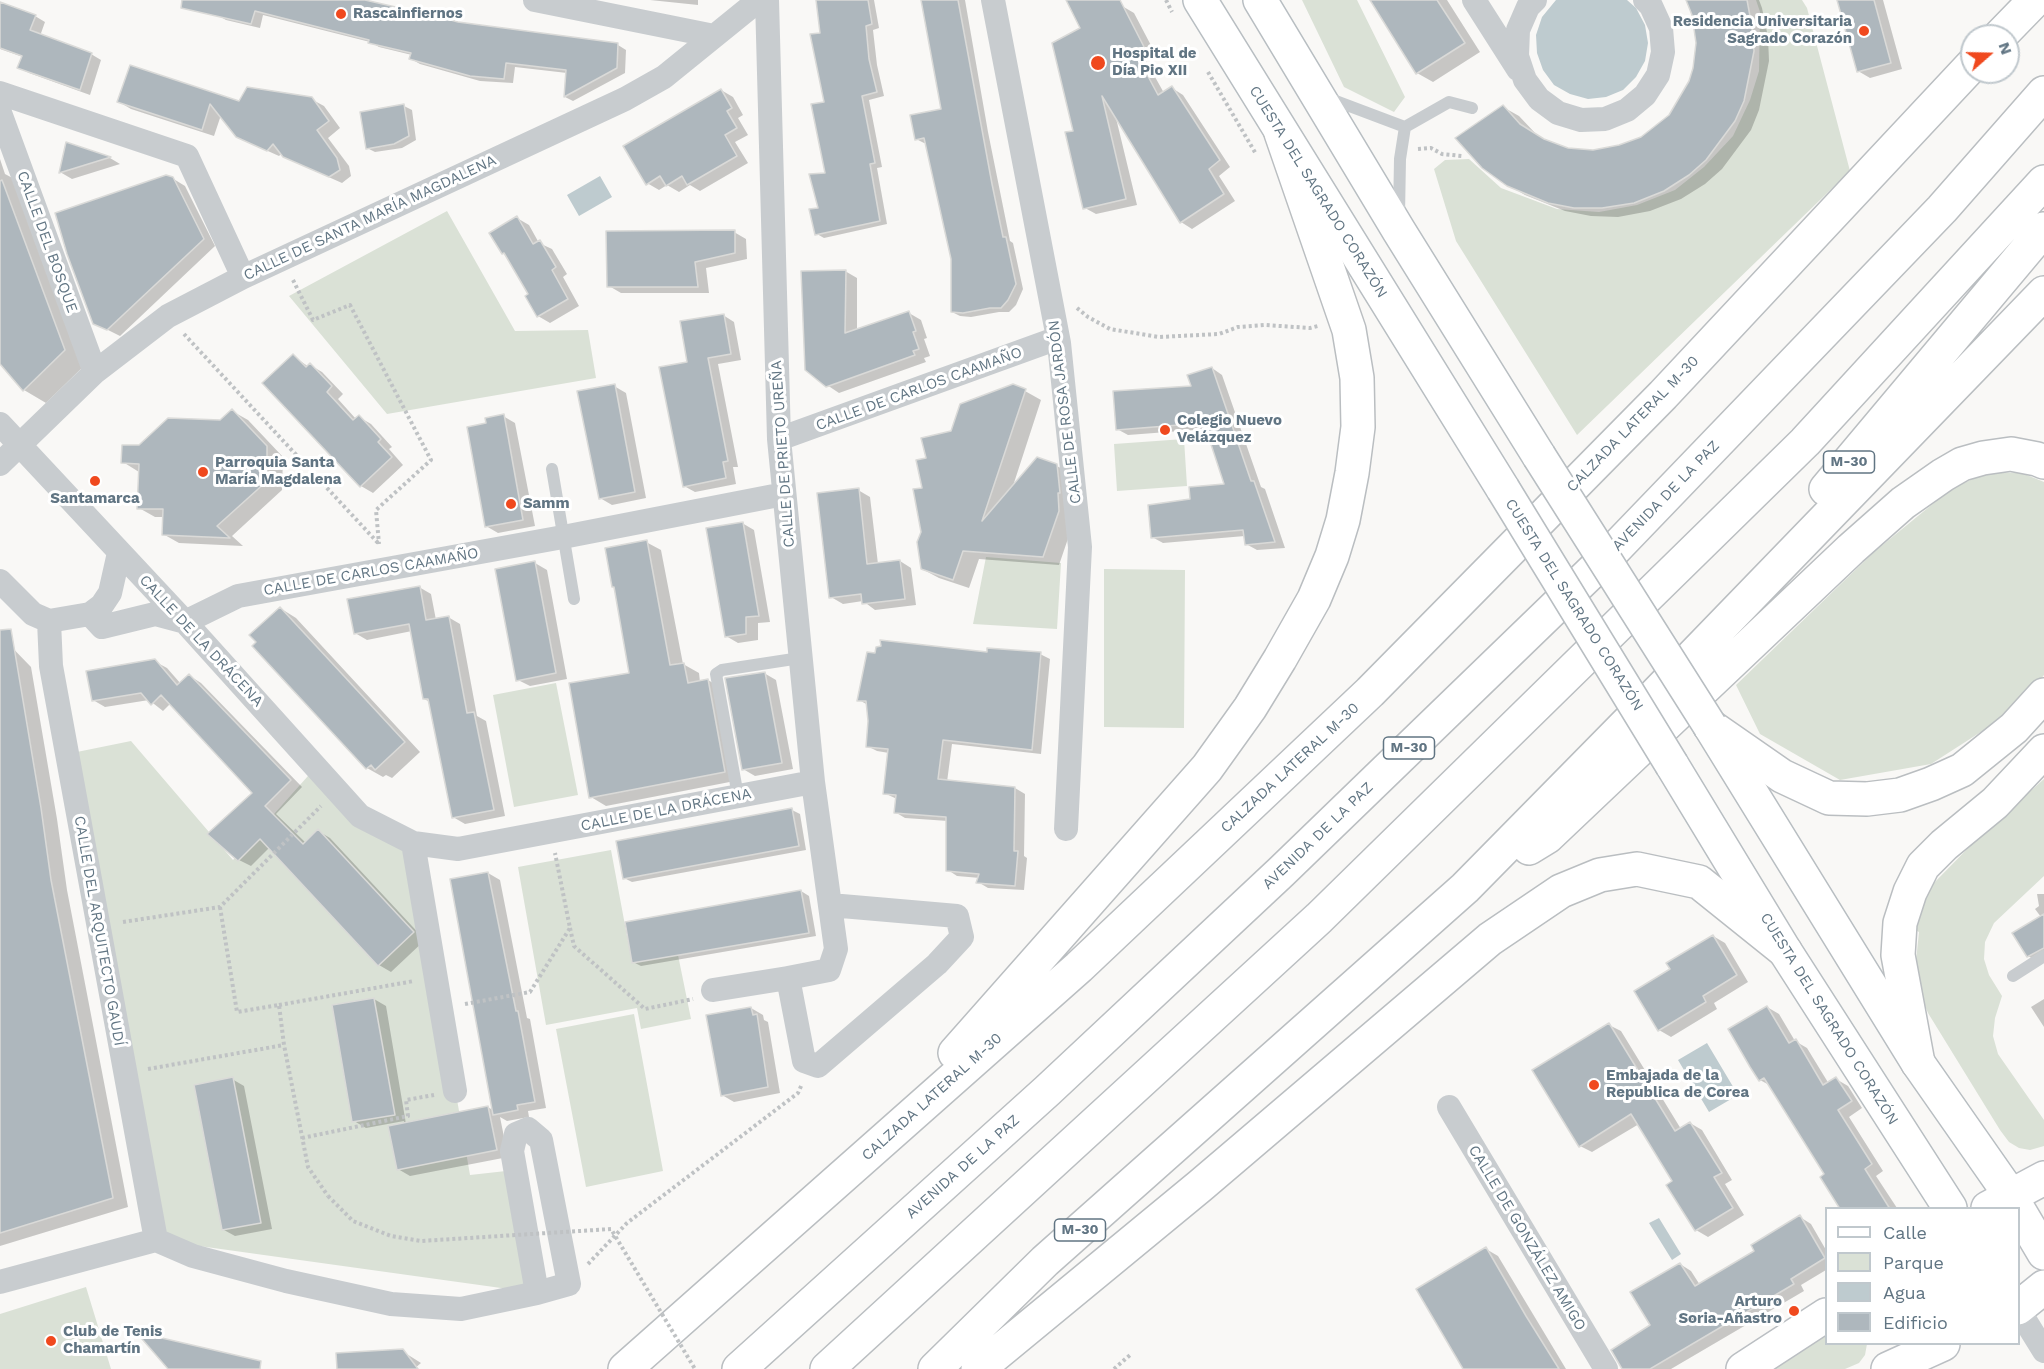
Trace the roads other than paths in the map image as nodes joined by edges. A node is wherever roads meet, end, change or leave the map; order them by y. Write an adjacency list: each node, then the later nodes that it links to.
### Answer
1 (535, 0): 14 (street)
2 (759, 0): 14 (street, CALLE DE SANTA MARÍA MAGDALENA)
3 (767, 0): 34 (street, CALLE DE PRIETO UREÑA)
4 (993, 0): 31 (street, CALLE DE ROSA JARDÓN)
5 (1200, 0): 25 (main road, CUESTA DEL SAGRADO CORAZÓN)
6 (1260, 0): 19 (main road)
7 (1474, 0): 17 (street)
8 (1535, 0): 17 (street)
9 (1645, 0): 17 (street)
10 (2015, 0): 12 (main road)
11 (2035, 0): 13 (main road)
12 (1996, 24)
13 (2012, 24)
14 (714, 36): 29 (street, CALLE DE SANTA MARÍA MAGDALENA)
15 (1960, 68): 23 (main road)
16 (1960, 77): 23 (main road)
17 (1525, 80)
18 (0, 93): 29 (street)
19 (1315, 93): 24 (lane); 28 (main road)
20 (2044, 93): 83 (main road, AVENIDA DE LA PAZ / M-30)
21 (1472, 108): 24 (lane)
22 (0, 113): 32 (street, CALLE DEL BOSQUE)
23 (1914, 125): 66 (main road, CALZADA LATERAL M-30)
24 (1406, 127): 28 (lane)
25 (1281, 133): 58 (main road, CUESTA DEL SAGRADO CORAZÓN, bridge); 66 (main road)
26 (2044, 182): 84 (main road, M-30)
27 (2044, 228): 49 (main road, M-30)
28 (1399, 231): 50 (main road, bridge)
29 (243, 277): 32 (street, CALLE DE SANTA MARÍA MAGDALENA)
30 (2044, 293): 49 (main road, M-30)
31 (1059, 339): 34 (street, CALLE DE CARLOS CAAMAÑO); 54 (street, CALLE DE ROSA JARDÓN)
32 (95, 372): 35 (street, CALLE DE SANTA MARÍA MAGDALENA)
33 (0, 424): 35 (street, CALLE DE LA DRÁCENA)
34 (779, 439): 39 (street, CALLE DE PRIETO UREÑA)
35 (19, 446): 37 (street, CALLE DE SANTA MARÍA MAGDALENA); 41 (street, CALLE DE LA DRÁCENA)
36 (2044, 462): 56 (main road)
37 (0, 464)
38 (552, 469): 40 (lane)
39 (783, 494): 40 (street, CALLE DE CARLOS CAAMAÑO); 47 (street, CALLE DE PRIETO UREÑA)
40 (563, 537): 43 (lane); 46 (street, CALLE DE CARLOS CAAMAÑO)
41 (119, 553): 44 (street); 46 (street, CALLE DE LA DRÁCENA)
42 (0, 581): 45 (street)
43 (574, 599)
44 (90, 614): 45 (street); 46 (street)
45 (49, 621): 71 (street, CALLE DEL ARQUITECTO GAUDÍ)
46 (185, 622): 55 (street, CALLE DE LA DRÁCENA)
47 (800, 658): 52 (street, CALLE DE PRIETO UREÑA); 53 (lane)
48 (2044, 695): 50 (main road)
49 (1654, 696): 56 (main road, M-30)
50 (1710, 726): 63 (main road)
51 (2044, 751): 63 (main road)
52 (813, 782): 53 (street, CALLE DE LA DRÁCENA); 57 (street, CALLE DE PRIETO UREÑA)
53 (738, 796): 55 (street, CALLE DE LA DRÁCENA)
54 (1066, 829)
55 (413, 843): 64 (street)
56 (1465, 888): 85 (main road, M-30)
57 (830, 905): 61 (street, CALLE DE PRIETO UREÑA); 61 (street)
58 (1785, 951): 69 (main road, CUESTA DEL SAGRADO CORAZÓN); 86 (main road)
59 (2044, 956): 60 (lane)
60 (2013, 976)
61 (788, 978): 62 (street, CALLE DE PRIETO UREÑA)
62 (713, 990)
63 (1918, 1063): 68 (main road)
64 (455, 1091)
65 (1449, 1107): 87 (street, CALLE DE GONZÁLEZ AMIGO)
66 (856, 1165): 82 (main road, CALZADA LATERAL M-30)
67 (2044, 1178): 68 (main road)
68 (2009, 1206)
69 (1949, 1207)
70 (2020, 1221): 72 (main road)
71 (156, 1240): 73 (street); 75 (street)
72 (2044, 1253)
73 (0, 1282)
74 (2044, 1287): 76 (main road)
75 (537, 1293): 75 (street)
76 (2020, 1308)
77 (2020, 1311): 81 (street)
78 (1825, 1316): 88 (main road)
79 (1880, 1345): 89 (main road)
80 (1941, 1345): 90 (main road)
81 (2044, 1351)
82 (625, 1369)
83 (739, 1369)
84 (827, 1369)
85 (934, 1369)
86 (978, 1369)
87 (1606, 1369)
88 (1743, 1369)
89 (1875, 1369)
90 (1888, 1369)

